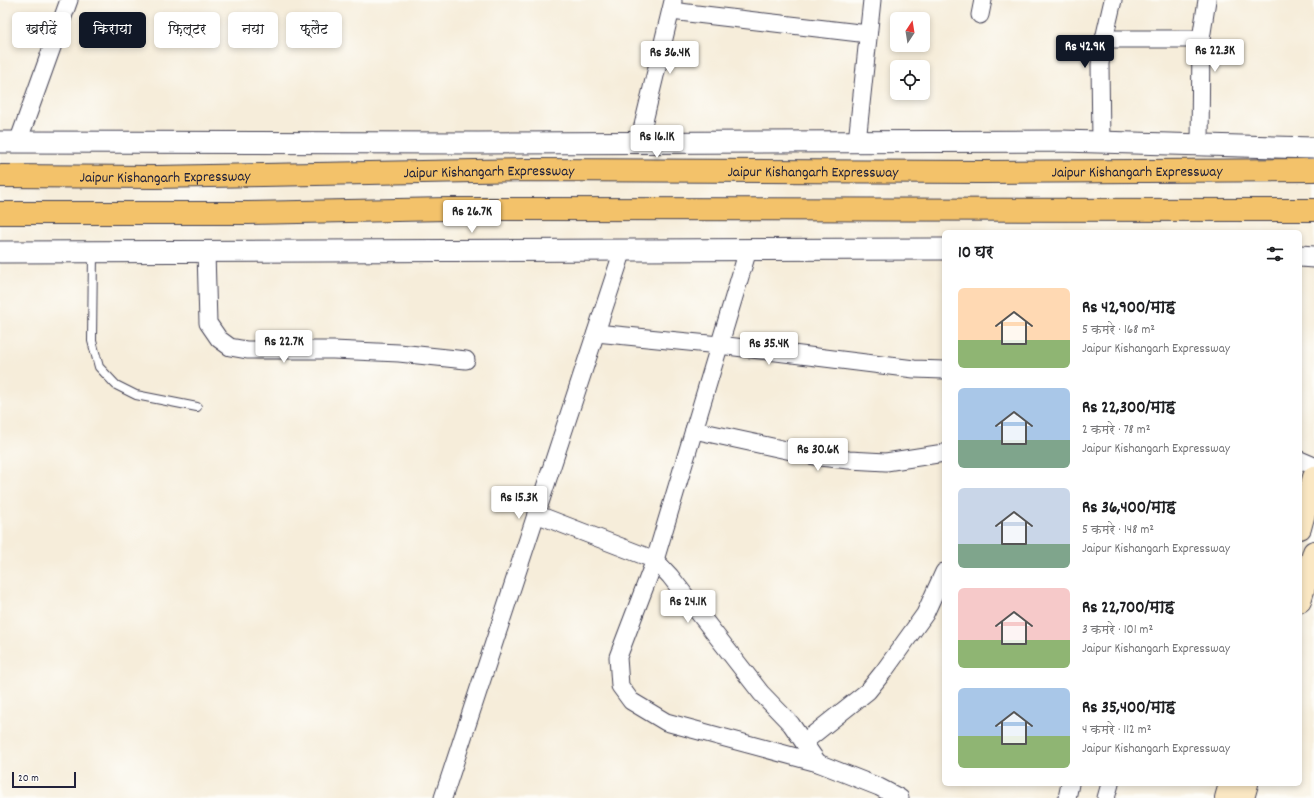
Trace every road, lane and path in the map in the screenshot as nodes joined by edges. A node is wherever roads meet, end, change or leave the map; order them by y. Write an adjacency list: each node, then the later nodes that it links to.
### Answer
1 (69, 0): 9 (street)
2 (872, 0): 6 (street)
3 (1113, 0): 7 (street)
4 (1207, 0): 8 (street)
5 (672, 6): 6 (street); 10 (street)
6 (868, 34): 11 (street)
7 (1104, 39): 8 (street); 12 (street)
8 (1201, 39): 13 (street)
9 (9, 142): 10 (street)
10 (639, 142): 11 (street)
11 (857, 142): 12 (street)
12 (1101, 142): 13 (street)
13 (1200, 145): 14 (street)
14 (1314, 148)
15 (1314, 170): 16 (highway, Jaipur Kishangarh Expressway)
16 (0, 176)
17 (1314, 210): 18 (highway)
18 (0, 214)
19 (623, 250): 20 (street); 24 (street); 27 (street)
20 (748, 250): 21 (street); 28 (street)
21 (942, 250)
22 (0, 252): 23 (street)
23 (93, 252): 24 (street); 31 (lane)
24 (206, 252): 29 (street)
25 (1302, 256): 26 (street)
26 (1314, 257)
27 (596, 333): 28 (street); 37 (street)
28 (719, 345): 30 (street); 32 (street)
29 (466, 360)
30 (942, 370)
31 (197, 407)
32 (694, 430): 33 (street); 40 (street)
33 (942, 453)
34 (1302, 461): 35 (street)
35 (1314, 466)
36 (1314, 477): 38 (main road)
37 (536, 514): 40 (street); 48 (street)
38 (1302, 521)
39 (1314, 554): 42 (main road)
40 (655, 560): 43 (street); 44 (street)
41 (942, 576): 43 (street)
42 (1302, 594)
43 (804, 742): 44 (street)
44 (818, 763): 49 (street)
45 (1070, 786): 50 (street)
46 (1229, 786): 51 (main road)
47 (1246, 786): 52 (main road)
48 (444, 798)
49 (900, 798)
50 (1067, 798)
51 (1226, 798)
52 (1243, 798)

